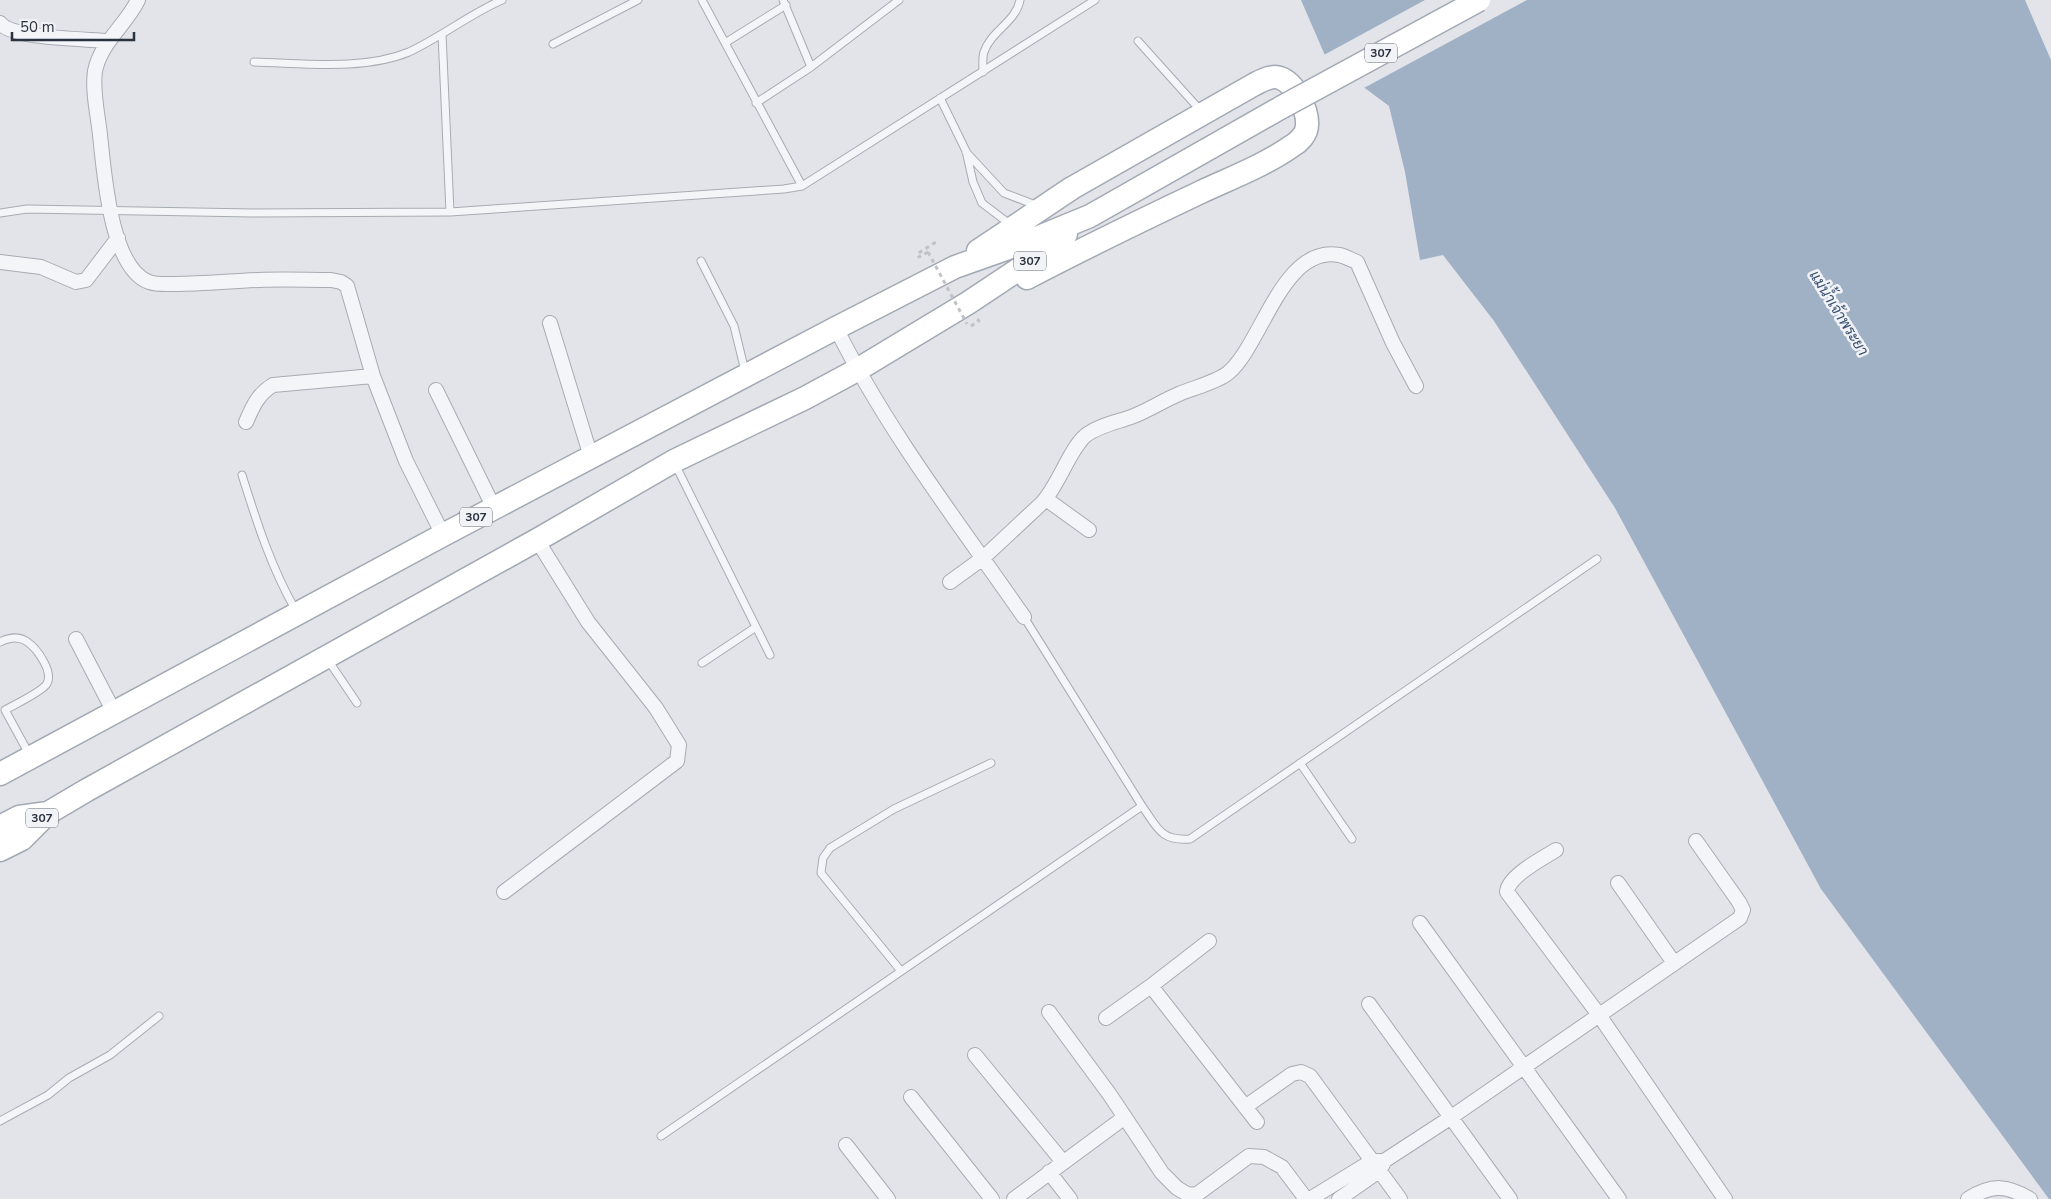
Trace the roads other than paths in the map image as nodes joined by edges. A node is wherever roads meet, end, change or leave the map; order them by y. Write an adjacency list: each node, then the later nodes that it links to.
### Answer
1 (138, 0): 12 (street)
2 (502, 0): 11 (lane)
3 (638, 0): 15 (lane)
4 (702, 0): 14 (lane)
5 (899, 0): 17 (lane)
6 (1020, 0): 18 (lane)
7 (1095, 0): 18 (lane)
8 (1479, 0): 28 (main road, 307, bridge)
9 (785, 3): 14 (lane); 17 (lane)
10 (0, 23): 12 (street)
11 (442, 34): 16 (lane); 26 (lane)
12 (108, 41): 25 (street)
13 (1138, 41): 21 (lane)
14 (725, 43): 20 (lane)
15 (553, 44)
16 (254, 62)
17 (810, 66): 20 (lane)
18 (983, 72): 19 (lane)
19 (940, 98): 22 (lane); 23 (lane)
20 (756, 104): 23 (lane)
21 (1202, 113): 24 (main road); 34 (main road)
22 (966, 152): 24 (lane); 29 (lane)
23 (802, 186): 26 (lane)
24 (1042, 207): 29 (main road)
25 (112, 210): 26 (lane); 27 (lane); 30 (street)
26 (450, 212)
27 (0, 213)
28 (1090, 216): 33 (main road, 307); 34 (main road, 307)
29 (1013, 226): 33 (main road)
30 (118, 238): 32 (street); 39 (street)
31 (701, 261): 38 (lane)
32 (0, 262)
33 (955, 267): 36 (main road, 307)
34 (968, 314): 37 (main road, 307)
35 (550, 323): 43 (street)
36 (836, 328): 37 (street); 38 (main road, 307)
37 (857, 370): 44 (main road, 307); 51 (street)
38 (746, 375): 43 (main road, 307)
39 (373, 376): 42 (street); 49 (street)
40 (1416, 386): 46 (street)
41 (436, 390): 47 (street)
42 (246, 422)
43 (591, 457): 47 (main road, 307)
44 (674, 462): 50 (main road, 307); 56 (lane)
45 (242, 475): 54 (lane)
46 (1046, 500): 48 (street); 51 (street)
47 (494, 508): 49 (main road, 307)
48 (1089, 530)
49 (443, 535): 54 (main road, 307)
50 (538, 540): 60 (main road, 307); 77 (street)
51 (983, 558): 53 (street); 55 (street)
52 (1597, 560): 67 (lane)
53 (950, 582)
54 (297, 613): 64 (main road, 307)
55 (1024, 617): 69 (lane)
56 (756, 627): 59 (lane); 61 (lane)
57 (76, 639): 64 (street)
58 (0, 642): 63 (lane)
59 (770, 655)
60 (326, 657): 62 (lane); 70 (main road, 307)
61 (702, 663)
62 (357, 704)
63 (3, 711): 65 (lane)
64 (114, 712): 65 (main road, 307)
65 (31, 757): 68 (main road, 307)
66 (991, 763): 81 (lane)
67 (1300, 763): 69 (lane); 72 (lane)
68 (1, 770)
69 (1142, 806): 81 (lane)
70 (48, 813): 71 (main road); 74 (main road, 307)
71 (0, 827)
72 (1352, 839)
73 (1696, 841): 80 (street)
74 (0, 850)
75 (1556, 850): 85 (street)
76 (1618, 883): 80 (street)
77 (504, 892)
78 (1420, 923): 89 (street)
79 (1209, 941): 82 (street)
80 (1674, 964): 85 (street)
81 (901, 971): 96 (lane)
82 (1151, 986): 87 (street); 91 (street)
83 (1369, 1004): 93 (street)
84 (1049, 1012): 92 (street)
85 (1598, 1015): 89 (street); 111 (street)
86 (159, 1016): 94 (lane)
87 (1106, 1018)
88 (974, 1055): 98 (street)
89 (1525, 1066): 93 (street); 110 (street)
90 (911, 1097): 102 (street)
91 (1245, 1107): 95 (street); 99 (street)
92 (1125, 1116): 98 (street); 105 (street)
93 (1450, 1118): 99 (street); 109 (street)
94 (0, 1121)
95 (1256, 1122)
96 (661, 1136)
97 (846, 1146): 101 (street)
98 (1063, 1162): 100 (street)
99 (1379, 1164): 106 (street); 107 (street); 108 (street)
100 (1049, 1172): 103 (street); 104 (street)
101 (888, 1199)
102 (992, 1199)
103 (1014, 1199)
104 (1070, 1199)
105 (1306, 1199)
106 (1310, 1199)
107 (1338, 1199)
108 (1400, 1199)
109 (1510, 1199)
110 (1619, 1199)
111 (1725, 1199)
112 (1968, 1199): 113 (street)
113 (2030, 1199)

